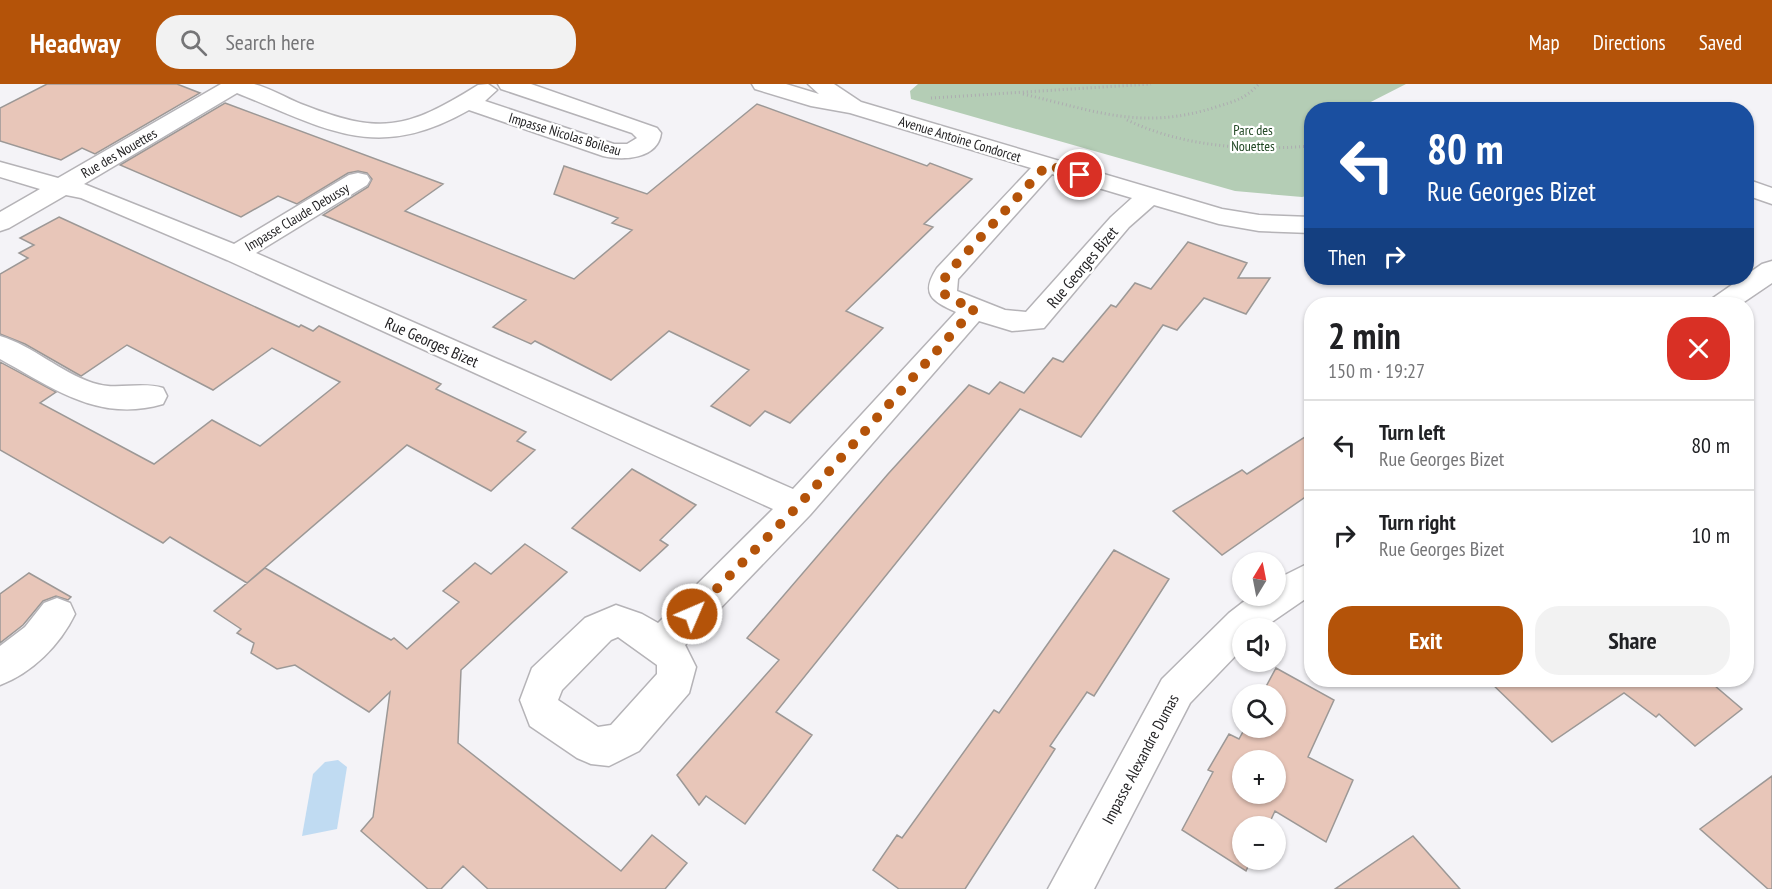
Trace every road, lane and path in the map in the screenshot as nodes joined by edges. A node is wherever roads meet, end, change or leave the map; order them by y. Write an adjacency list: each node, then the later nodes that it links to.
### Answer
1 (237, 84): 10 (street); 17 (street, Rue des Nouettes)
2 (501, 84): 10 (street)
3 (509, 84): 10 (street, Impasse Nicolas Boileau)
4 (763, 84): 11 (street, Avenue Antoine Condorcet)
5 (819, 84): 11 (street, Avenue Antoine Condorcet)
6 (1151, 84): 8 (path)
7 (1259, 84): 12 (path)
8 (1016, 92): 9 (path); 12 (path)
9 (925, 98)
10 (467, 102)
11 (854, 107): 14 (street, Avenue Antoine Condorcet)
12 (1123, 118): 13 (path)
13 (1304, 147)
14 (1047, 165): 19 (street, Avenue Antoine Condorcet); 28 (street, Rue Georges Bizet)
15 (0, 169): 17 (street, Rue Georges Bizet)
16 (358, 180): 23 (street, Impasse Claude Debussy)
17 (63, 186): 21 (street, Rue des Nouettes); 23 (street, Rue Georges Bizet)
18 (1754, 189): 20 (street)
19 (1149, 196): 22 (street, Avenue Antoine Condorcet); 28 (street, Rue Georges Bizet)
20 (1772, 197)
21 (0, 223)
22 (1304, 225)
23 (236, 254): 31 (street, Rue Georges Bizet)
24 (1772, 270): 25 (street)
25 (1754, 282)
26 (1750, 285): 27 (street)
27 (1733, 297)
28 (975, 308): 31 (street)
29 (0, 346): 30 (street)
30 (152, 396)
31 (798, 506): 34 (street)
32 (1304, 581): 36 (street, Impasse Alexandre Dumas)
33 (57, 614): 35 (street)
34 (661, 645)
35 (0, 668)
36 (1070, 889)

